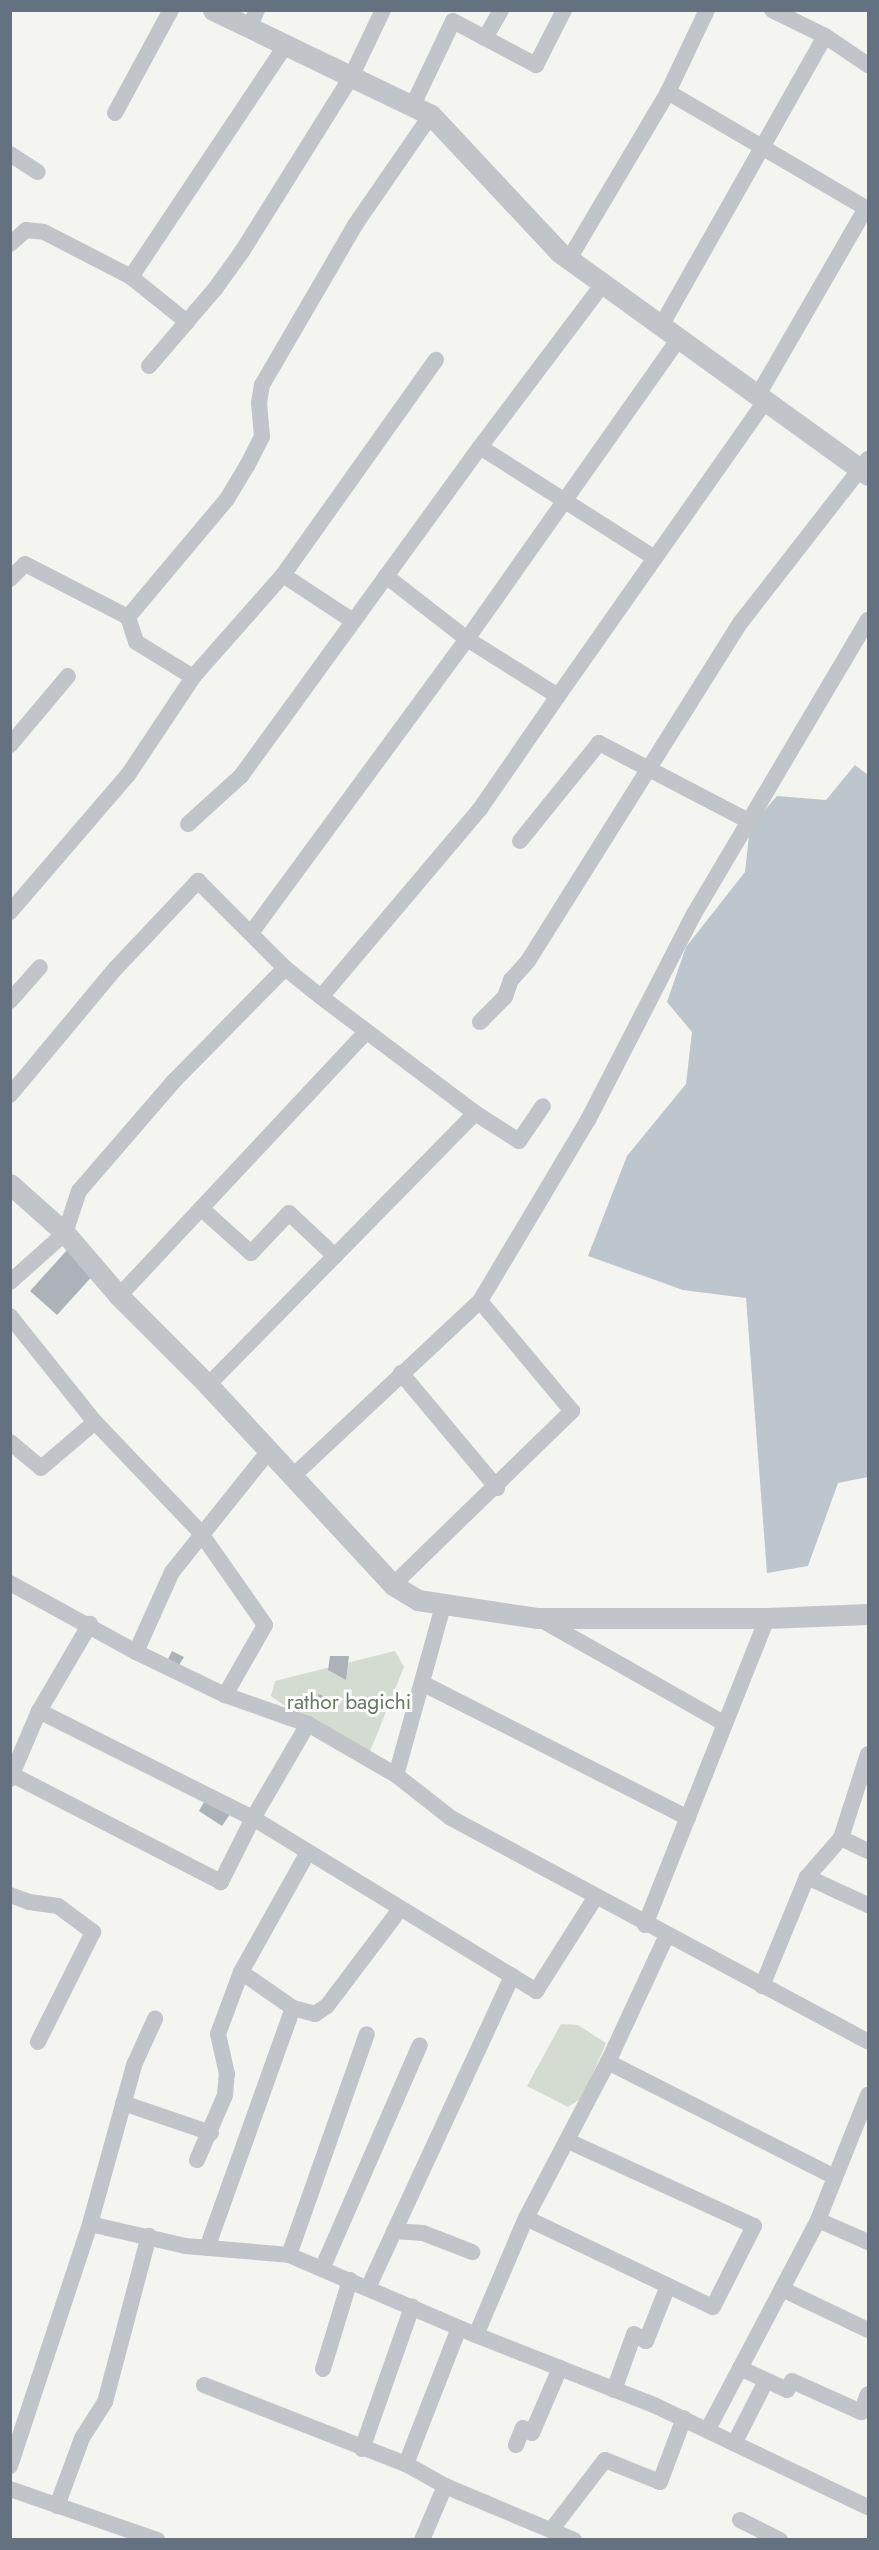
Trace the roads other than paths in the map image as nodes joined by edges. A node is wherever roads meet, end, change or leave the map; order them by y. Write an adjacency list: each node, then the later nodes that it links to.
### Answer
1 (171, 10): 16 (street)
2 (213, 10): 8 (street)
3 (383, 10): 13 (street)
4 (501, 10): 10 (street)
5 (564, 10): 10 (street)
6 (706, 10): 14 (street)
7 (772, 10): 9 (street)
8 (253, 19): 11 (street)
9 (825, 36): 12 (street); 17 (street)
10 (485, 38): 15 (street)
11 (286, 45): 13 (street); 23 (street)
12 (868, 65)
13 (351, 77): 15 (street); 25 (street)
14 (668, 92): 17 (street); 22 (street)
15 (422, 111): 22 (street); 38 (street)
16 (115, 113)
17 (763, 148): 20 (street); 26 (street)
18 (10, 154): 19 (street)
19 (38, 172)
20 (867, 206): 30 (street)
21 (10, 244): 23 (street)
22 (569, 259): 24 (street)
23 (131, 277): 25 (street)
24 (603, 284): 26 (street); 31 (street)
25 (188, 322): 29 (street)
26 (662, 326): 27 (street)
27 (679, 339): 30 (street); 33 (street)
28 (436, 360): 35 (street)
29 (148, 366)
30 (761, 398): 32 (street); 34 (street)
31 (480, 447): 33 (street); 36 (street)
32 (866, 468): 46 (street)
33 (566, 502): 34 (street); 41 (street)
34 (655, 558): 44 (street)
35 (284, 575): 40 (street); 43 (street)
36 (386, 576): 40 (street); 41 (street)
37 (10, 579): 38 (street)
38 (128, 617): 43 (street)
39 (868, 620): 47 (street)
40 (353, 621): 48 (street)
41 (467, 639): 44 (street); 51 (street)
42 (68, 676): 45 (street)
43 (193, 677): 50 (street)
44 (558, 696): 54 (street)
45 (10, 745)
46 (650, 768): 47 (street); 49 (street); 56 (street)
47 (749, 820): 67 (street)
48 (188, 824)
49 (520, 842)
50 (10, 912)
51 (251, 933): 53 (street); 58 (street)
52 (40, 967): 55 (street)
53 (285, 968): 54 (street); 63 (street)
54 (321, 997): 57 (street)
55 (10, 1001)
56 (480, 1022)
57 (366, 1032): 60 (street); 62 (street)
58 (10, 1095)
59 (543, 1106): 60 (street)
60 (475, 1113): 64 (street)
61 (10, 1184): 63 (street)
62 (203, 1210): 64 (street); 66 (street)
63 (65, 1233): 65 (street); 66 (street)
64 (335, 1256): 70 (street)
65 (10, 1282)
66 (119, 1296): 70 (street)
67 (480, 1301): 69 (street); 75 (street)
68 (10, 1316): 71 (street)
69 (401, 1373): 74 (street); 75 (street)
70 (208, 1385): 73 (street)
71 (94, 1422): 72 (street); 76 (street)
72 (10, 1442)
73 (268, 1451): 74 (street); 76 (street)
74 (293, 1476): 78 (street)
75 (497, 1488): 78 (street)
76 (200, 1532): 84 (street); 86 (street)
77 (10, 1583): 83 (street)
78 (393, 1585): 79 (street)
79 (443, 1606): 81 (street); 85 (street)
80 (868, 1614): 82 (street)
81 (537, 1618): 82 (street); 89 (street)
82 (767, 1618): 89 (street)
83 (90, 1624): 84 (street); 87 (street)
84 (136, 1652): 86 (street)
85 (424, 1684): 91 (street); 94 (street)
86 (225, 1695): 88 (street)
87 (39, 1711): 92 (street); 93 (street)
88 (308, 1724): 91 (street); 93 (street)
89 (725, 1724): 94 (street)
90 (868, 1754): 95 (street)
91 (396, 1775): 100 (street)
92 (12, 1777): 93 (street)
93 (253, 1818): 97 (street)
94 (688, 1818): 103 (street)
95 (841, 1838): 96 (street); 98 (street)
96 (868, 1851)
97 (307, 1854): 102 (street); 105 (street)
98 (807, 1877): 101 (street); 107 (street)
99 (10, 1895): 111 (street)
100 (595, 1898): 103 (street); 106 (street)
101 (868, 1905)
102 (400, 1909): 106 (street); 108 (street)
103 (645, 1925): 104 (street)
104 (666, 1937): 107 (street); 114 (street)
105 (241, 1972): 108 (street); 117 (street)
106 (512, 1976): 124 (street)
107 (762, 1986): 112 (street)
108 (293, 2008): 127 (street)
109 (156, 2019): 116 (street)
110 (367, 2034): 129 (street)
111 (38, 2042)
112 (868, 2042)
113 (420, 2044): 130 (street)
114 (608, 2062): 118 (street); 120 (street)
115 (868, 2095): 120 (street)
116 (123, 2103): 117 (street); 123 (street)
117 (212, 2133): 119 (street)
118 (567, 2141): 121 (street); 132 (street)
119 (197, 2160)
120 (835, 2177): 122 (street)
121 (526, 2218): 132 (street); 138 (street)
122 (818, 2220): 126 (street); 134 (street)
123 (90, 2224): 125 (street); 152 (street)
124 (394, 2230): 128 (street); 133 (street)
125 (149, 2236): 127 (street); 155 (street)
126 (868, 2242)
127 (207, 2248): 129 (street)
128 (472, 2253)
129 (289, 2255): 130 (street)
130 (322, 2269): 131 (street)
131 (350, 2280): 133 (street); 141 (street)
132 (668, 2286): 144 (street)
133 (368, 2288): 135 (street)
134 (782, 2289): 137 (street); 140 (street)
135 (412, 2307): 136 (street); 150 (street)
136 (459, 2328): 138 (street); 151 (street)
137 (868, 2330)
138 (476, 2335): 139 (street)
139 (560, 2368): 144 (street); 149 (street)
140 (740, 2368): 142 (street); 147 (street)
141 (323, 2369)
142 (766, 2381): 145 (street); 148 (street)
143 (204, 2385): 150 (street)
144 (614, 2390): 146 (street)
145 (868, 2394)
146 (684, 2418): 147 (street); 158 (street)
147 (708, 2429): 148 (street)
148 (735, 2442): 156 (street)
149 (516, 2445)
150 (362, 2449): 151 (street)
151 (406, 2464): 153 (street)
152 (10, 2466)
153 (445, 2486): 158 (street); 160 (street)
154 (10, 2488): 155 (street)
155 (57, 2506): 159 (street)
156 (868, 2507)
157 (740, 2520): 162 (street)
158 (552, 2529): 161 (street)
159 (157, 2540)
160 (422, 2540)
161 (574, 2540)
162 (780, 2540)

